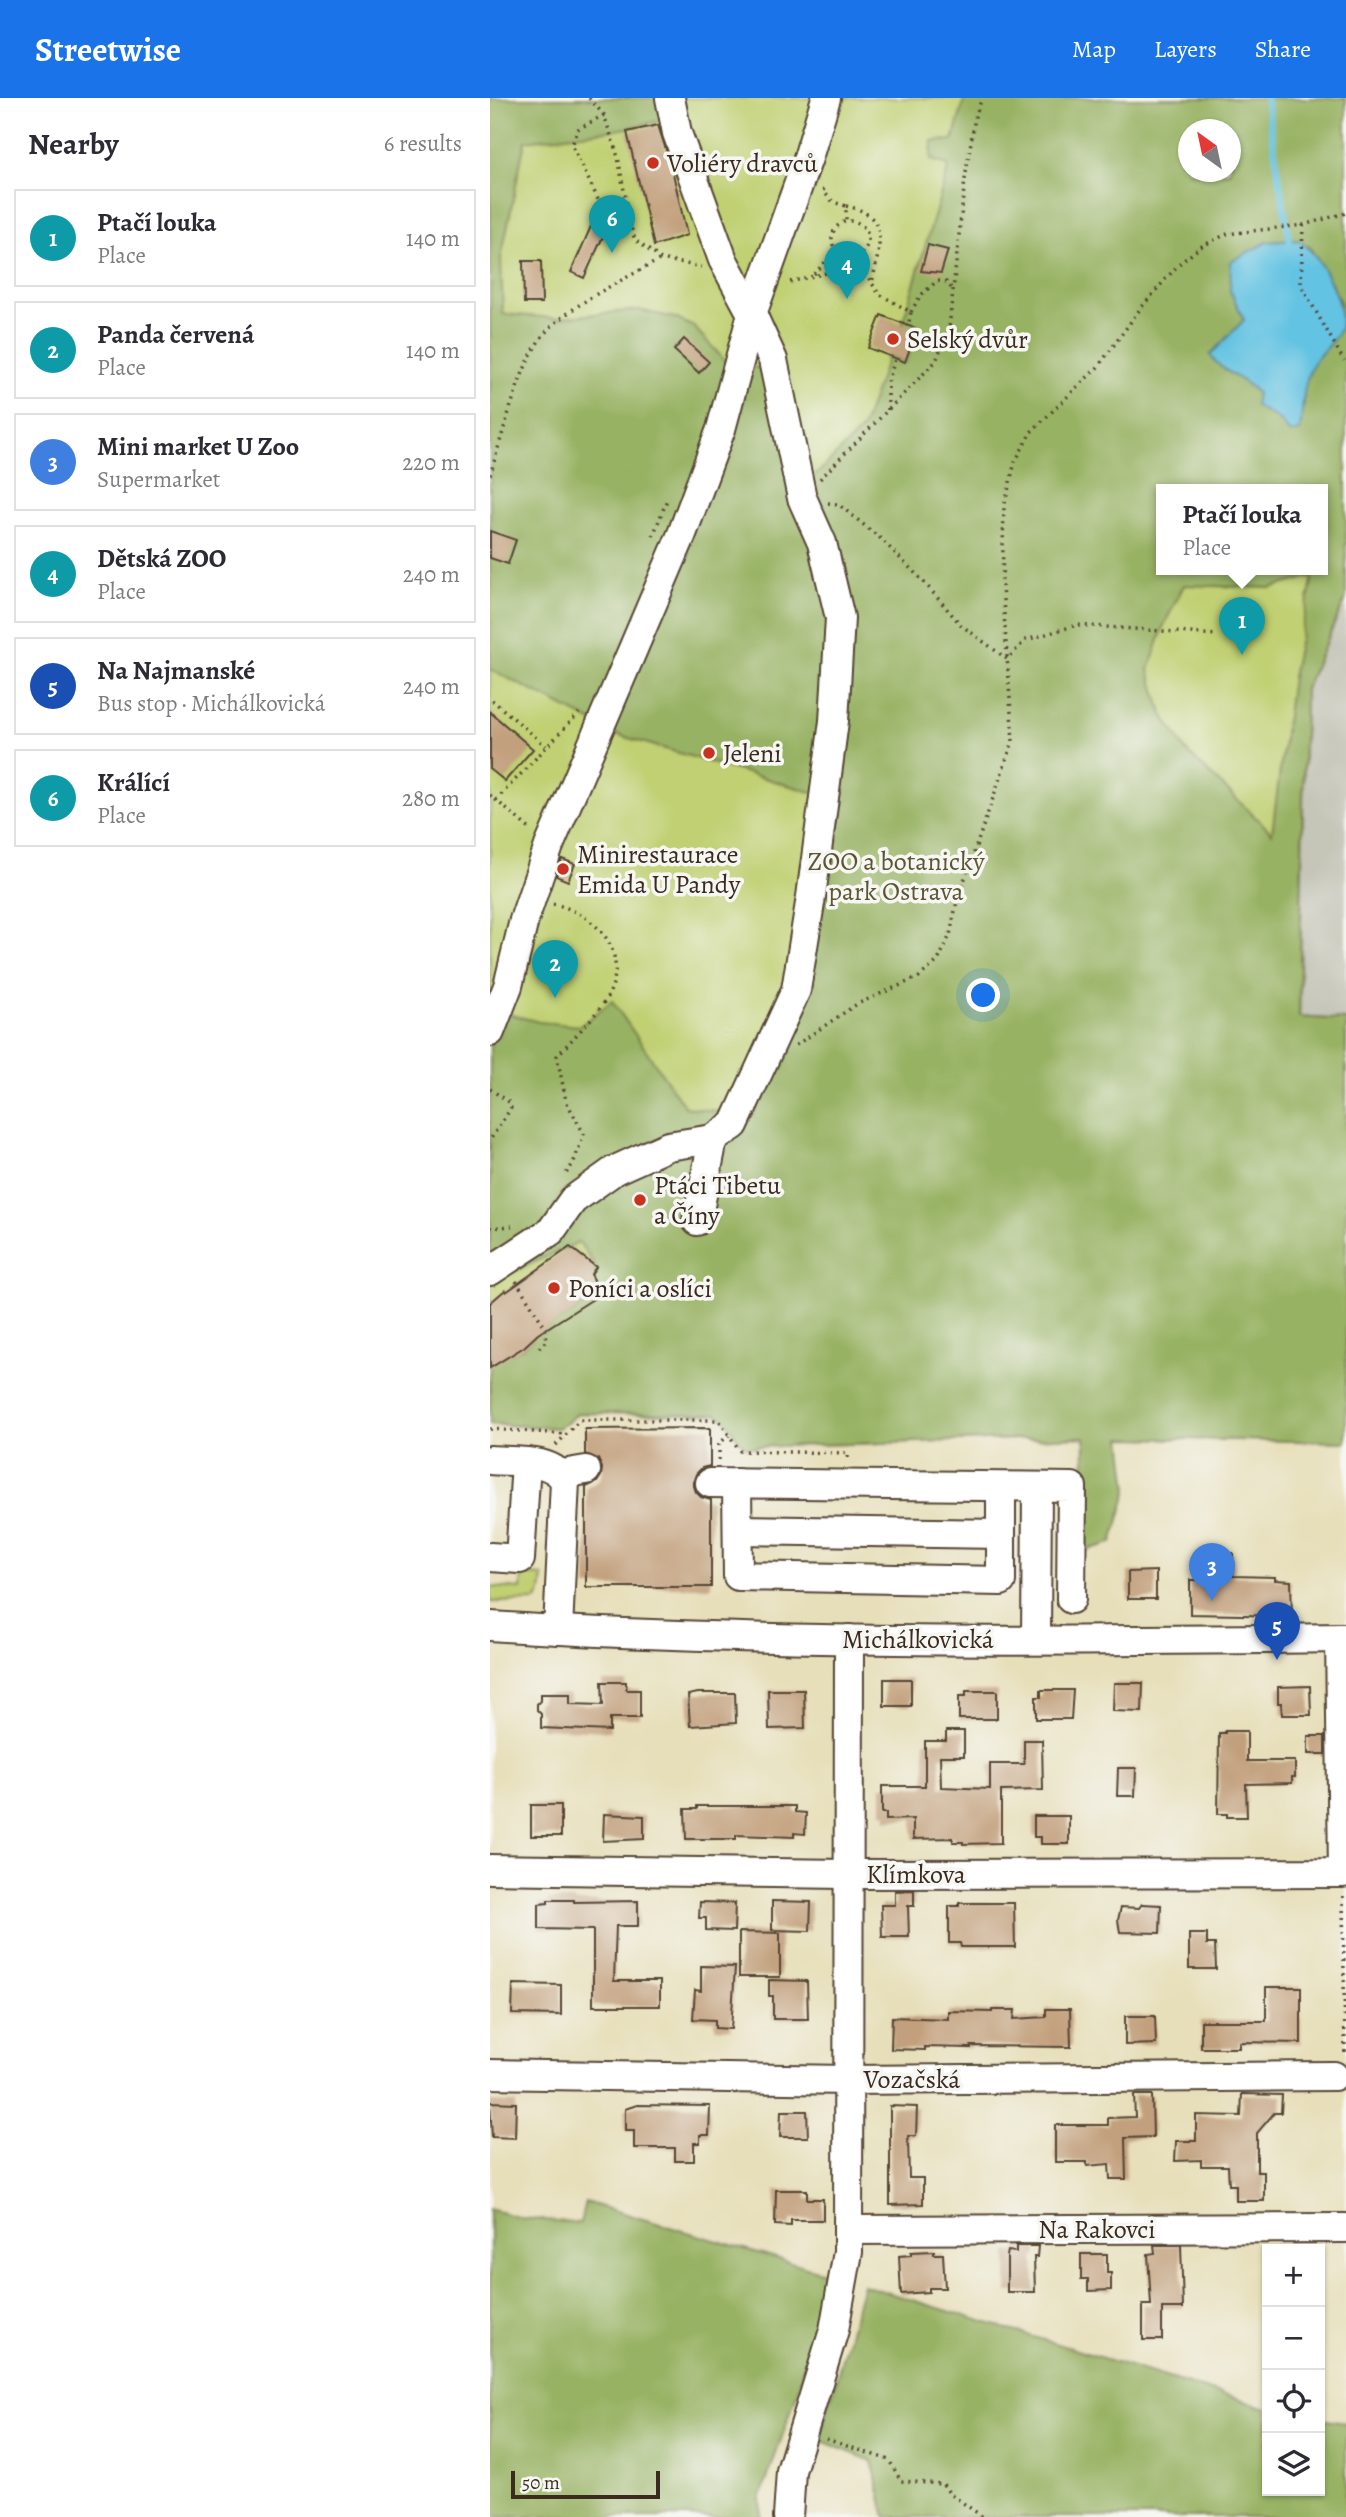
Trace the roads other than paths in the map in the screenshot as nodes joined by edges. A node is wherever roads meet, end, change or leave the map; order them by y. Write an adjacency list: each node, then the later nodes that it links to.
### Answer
1 (670, 98): 3 (street)
2 (826, 98): 3 (street)
3 (757, 302): 4 (street); 5 (street)
4 (490, 1032)
5 (713, 1139): 6 (street); 7 (street)
6 (697, 1221)
7 (497, 1266)
8 (490, 1460): 9 (street)
9 (556, 1468): 14 (street); 17 (street)
10 (1001, 1486): 11 (street); 12 (street); 13 (street)
11 (1037, 1487): 15 (street); 20 (street)
12 (738, 1530): 13 (street); 13 (street)
13 (1001, 1534)
14 (490, 1557)
15 (1071, 1598)
16 (490, 1626): 17 (street, Michálkovická)
17 (558, 1630): 19 (street, Michálkovická)
18 (1343, 1638): 20 (street, Michálkovická); 22 (street, Klímkova)
19 (849, 1639): 20 (street, Michálkovická); 22 (street)
20 (1036, 1640)
21 (490, 1869): 22 (street, Klímkova)
22 (847, 1874): 25 (street)
23 (1340, 2069): 25 (street, Vozačská)
24 (490, 2074): 25 (street, Vozačská)
25 (848, 2080): 27 (street)
26 (1346, 2228): 27 (street, Na Rakovci)
27 (848, 2230): 28 (street)
28 (788, 2517)

